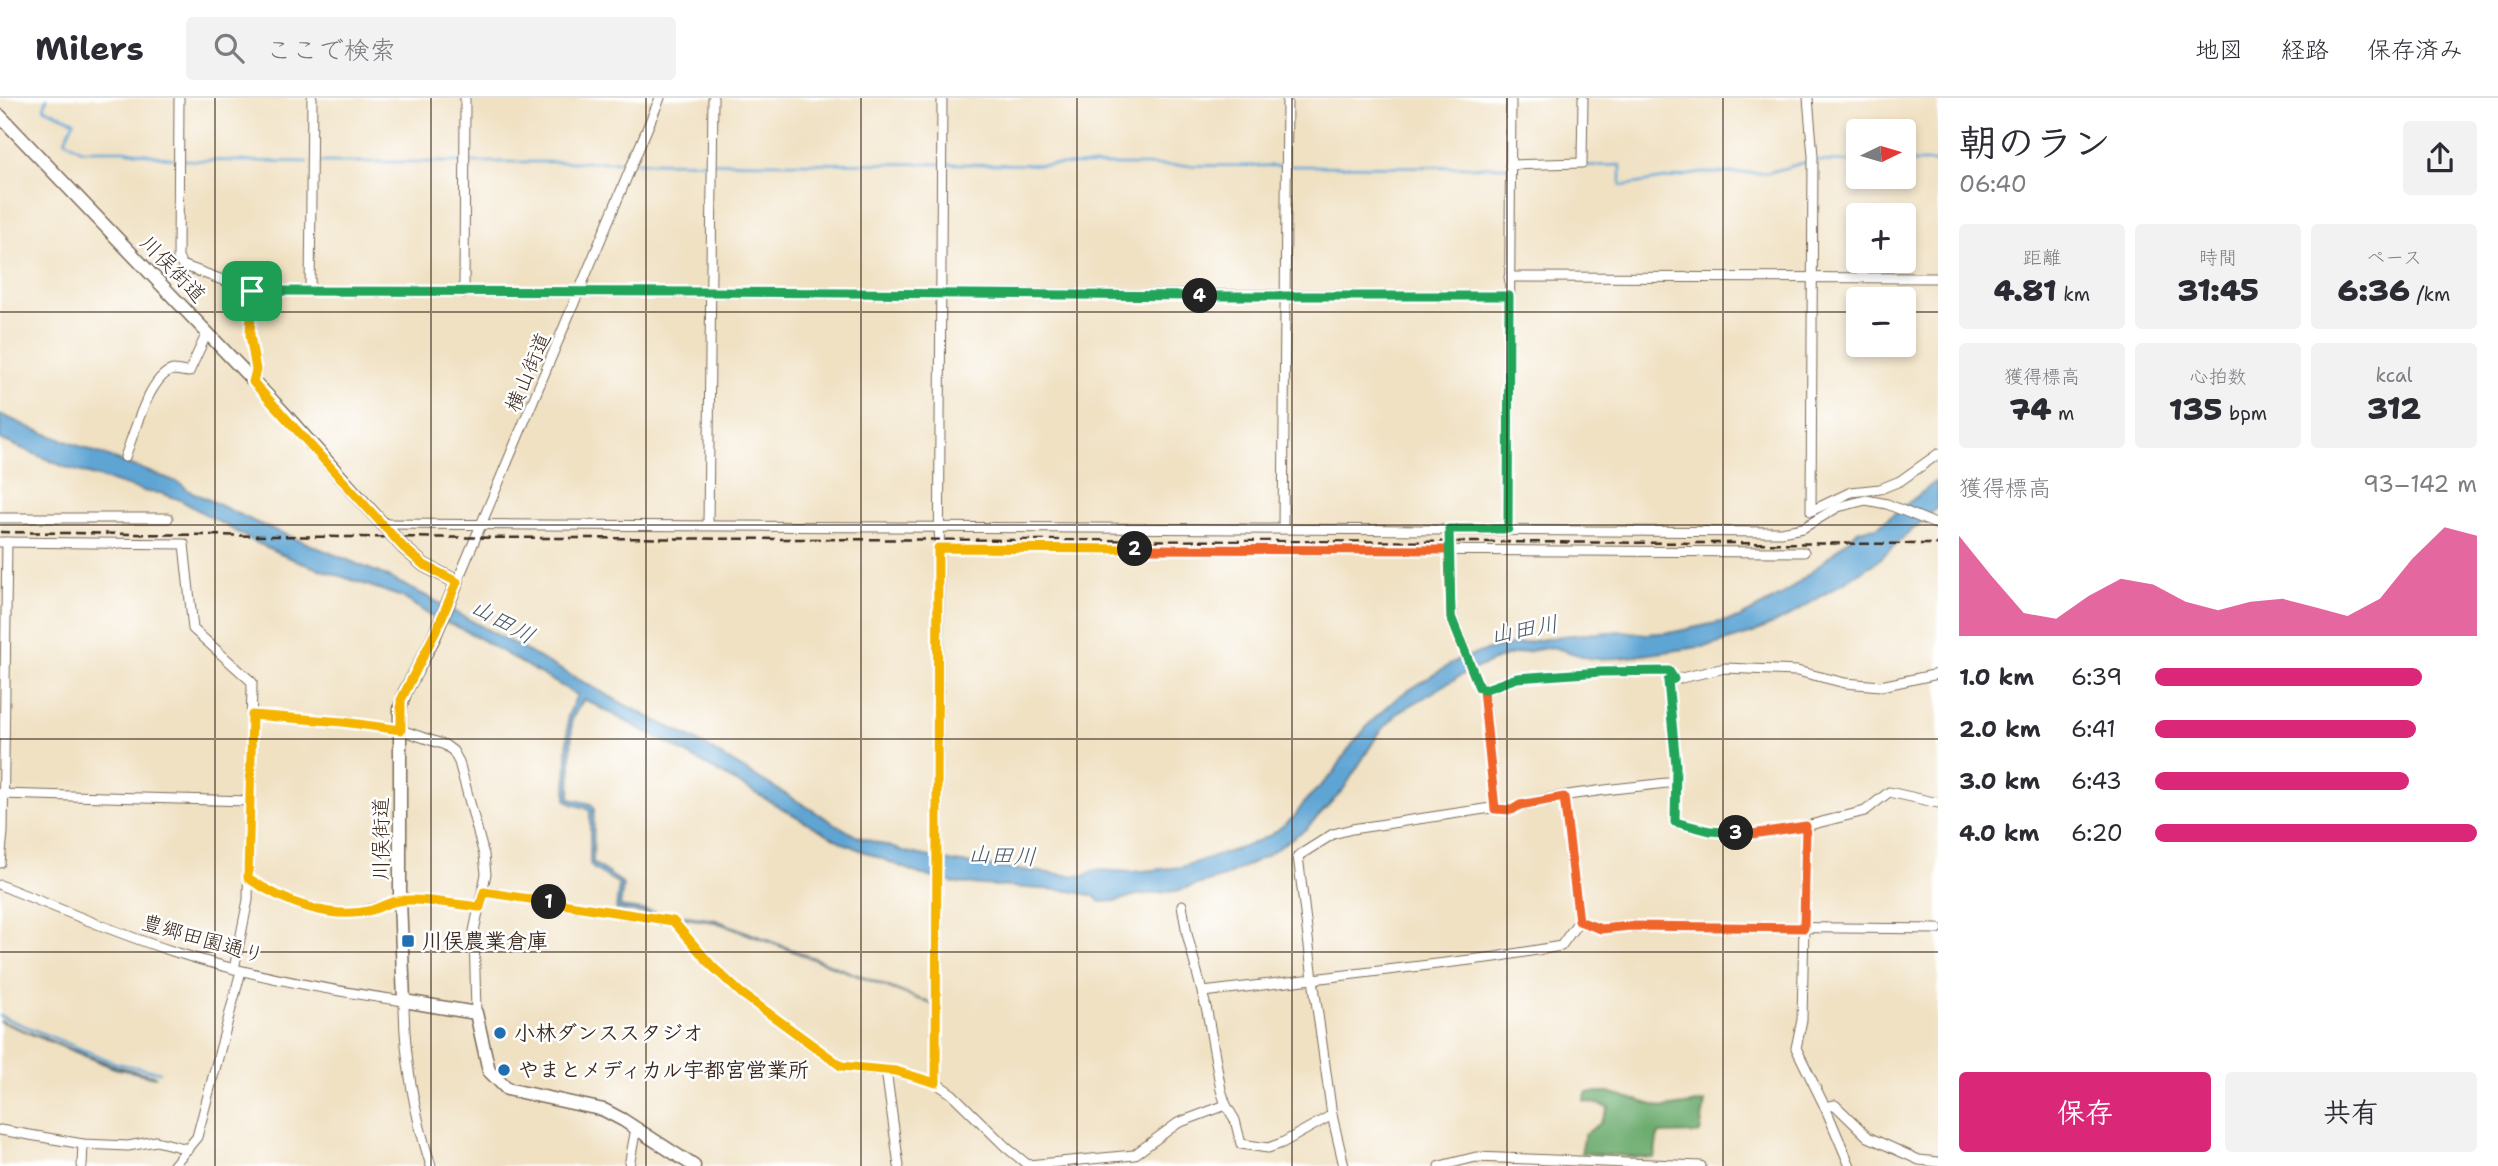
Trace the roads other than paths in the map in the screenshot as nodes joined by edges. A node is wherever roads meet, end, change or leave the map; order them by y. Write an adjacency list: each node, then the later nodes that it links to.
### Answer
1 (179, 98): 16 (street)
2 (312, 98): 17 (street)
3 (465, 98): 19 (street)
4 (660, 98): 20 (street, 横山街道)
5 (713, 98): 18 (street)
6 (942, 98): 21 (street)
7 (1287, 98): 23 (street)
8 (1511, 98): 12 (street)
9 (1583, 98): 12 (street)
10 (1808, 98): 14 (street)
11 (0, 116): 24 (main road, 川俣街道)
12 (1510, 165): 13 (street)
13 (1509, 277): 14 (street); 22 (street)
14 (1812, 278): 15 (street); 26 (street)
15 (1938, 278)
16 (252, 291): 17 (street); 25 (street)
17 (310, 292): 19 (street)
18 (710, 292): 20 (street); 21 (street); 32 (street)
19 (464, 293): 20 (street)
20 (580, 293): 31 (street, 横山街道)
21 (939, 295): 23 (street); 34 (street)
22 (1509, 296): 23 (street); 37 (street)
23 (1285, 297): 35 (street)
24 (207, 333): 25 (main road, 川俣街道); 27 (street)
25 (253, 382): 30 (main road, 川俣街道)
26 (1938, 454)
27 (125, 457)
28 (0, 518): 29 (street)
29 (167, 518)
30 (382, 524): 31 (street); 42 (main road, 川俣街道)
31 (484, 524): 32 (street); 42 (street, 横山街道)
32 (708, 525): 34 (street)
33 (1938, 525): 37 (street)
34 (938, 526): 35 (street); 39 (street)
35 (1283, 528): 36 (street)
36 (1449, 529): 37 (street); 40 (street)
37 (1508, 529)
38 (4, 542): 46 (street); 49 (street)
39 (938, 548): 40 (street); 71 (street)
40 (1449, 550): 41 (street); 45 (street)
41 (1804, 552)
42 (457, 582): 47 (main road, 川俣街道)
43 (1938, 674): 44 (street)
44 (1674, 679): 45 (street); 48 (street)
45 (1481, 688): 53 (street)
46 (252, 715): 47 (street); 51 (street)
47 (401, 730): 58 (street); 59 (main road, 川俣街道)
48 (1676, 782): 50 (street); 54 (street)
49 (2, 795): 51 (street); 55 (street)
50 (1564, 797): 53 (street); 62 (street)
51 (249, 801): 56 (street)
52 (1938, 803): 54 (street)
53 (1495, 809): 66 (street)
54 (1806, 826): 63 (street)
55 (0, 863)
56 (248, 878): 59 (street); 65 (street)
57 (0, 885): 65 (street, 豊郷田園通り)
58 (484, 892): 61 (street); 70 (street)
59 (400, 900): 61 (street); 68 (main road, 川俣街道)
60 (1182, 905): 67 (street)
61 (480, 907): 69 (street)
62 (1579, 921): 63 (street); 66 (street)
63 (1804, 928): 64 (street); 73 (street)
64 (1938, 929)
65 (237, 970): 68 (street, 豊郷田園通り); 78 (street)
66 (1313, 979): 67 (street); 74 (street)
67 (1203, 992): 72 (street)
68 (404, 1001): 69 (main road); 85 (street)
69 (476, 1013): 75 (main road)
70 (886, 1070): 71 (street); 88 (street)
71 (936, 1083): 82 (street)
72 (1226, 1105): 74 (street); 82 (street)
73 (1825, 1107): 79 (street); 92 (street)
74 (1332, 1115): 89 (street)
75 (636, 1128): 86 (street); 87 (main road)
76 (0, 1130): 77 (street)
77 (83, 1144): 78 (street); 83 (street)
78 (188, 1149): 84 (street)
79 (1938, 1161)
80 (1564, 1163): 81 (street); 90 (street)
81 (1608, 1164): 91 (street)
82 (1028, 1165)
83 (82, 1166)
84 (173, 1166)
85 (431, 1166)
86 (629, 1166)
87 (694, 1166)
88 (899, 1166)
89 (1344, 1166)
90 (1440, 1166)
91 (1701, 1166)
92 (1850, 1166)

